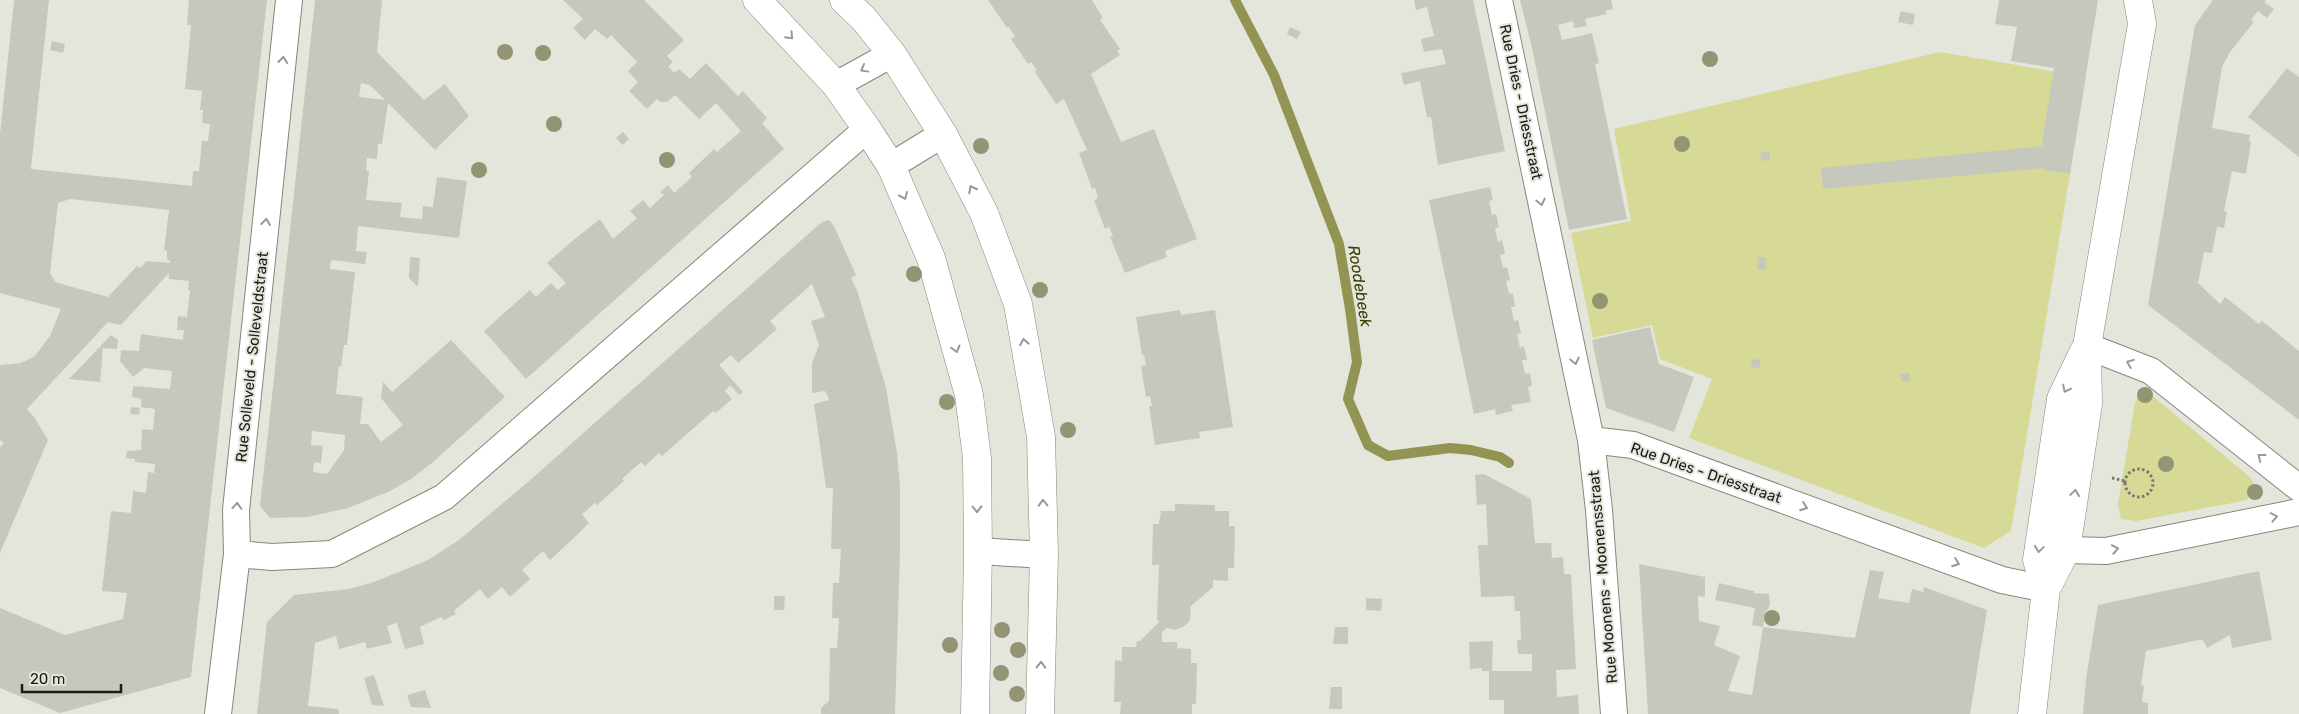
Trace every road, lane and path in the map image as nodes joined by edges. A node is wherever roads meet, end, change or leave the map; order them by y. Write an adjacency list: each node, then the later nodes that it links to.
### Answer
1 (289, 0): 20 (street, Rue Solleveld - Solleveldstraat, one-way to 1)
2 (757, 0): 8 (main road, one-way to 8)
3 (844, 0): 7 (main road)
4 (1499, 0): 13 (street, Rue Dries - Driesstraat, one-way to 13)
5 (2159, 0): 6 (main road)
6 (2140, 12): 12 (main road)
7 (892, 54): 8 (street, one-way to 8); 10 (main road)
8 (836, 85): 9 (main road)
9 (867, 129): 11 (main road); 20 (street)
10 (943, 134): 11 (street); 21 (main road, one-way to 10)
11 (891, 166): 19 (main road, one-way to 19)
12 (2087, 346): 16 (street, one-way to 12); 18 (main road, one-way to 12); 22 (main road, one-way to 22)
13 (1591, 440): 22 (street, Rue Dries - Driesstraat, one-way to 22); 26 (street, Rue Moonens - Moonensstraat)
14 (2112, 478): 15 (path)
15 (2125, 481): 15 (path)
16 (2299, 488)
17 (2299, 512): 18 (street, one-way to 17)
18 (2066, 550): 22 (main road)
19 (978, 551): 21 (street); 24 (main road)
20 (237, 554): 23 (street, Rue Solleveld - Solleveldstraat)
21 (1044, 555): 25 (main road, one-way to 21)
22 (2046, 589): 27 (main road)
23 (218, 714)
24 (975, 714)
25 (1040, 714)
26 (1614, 714)
27 (2032, 714)

